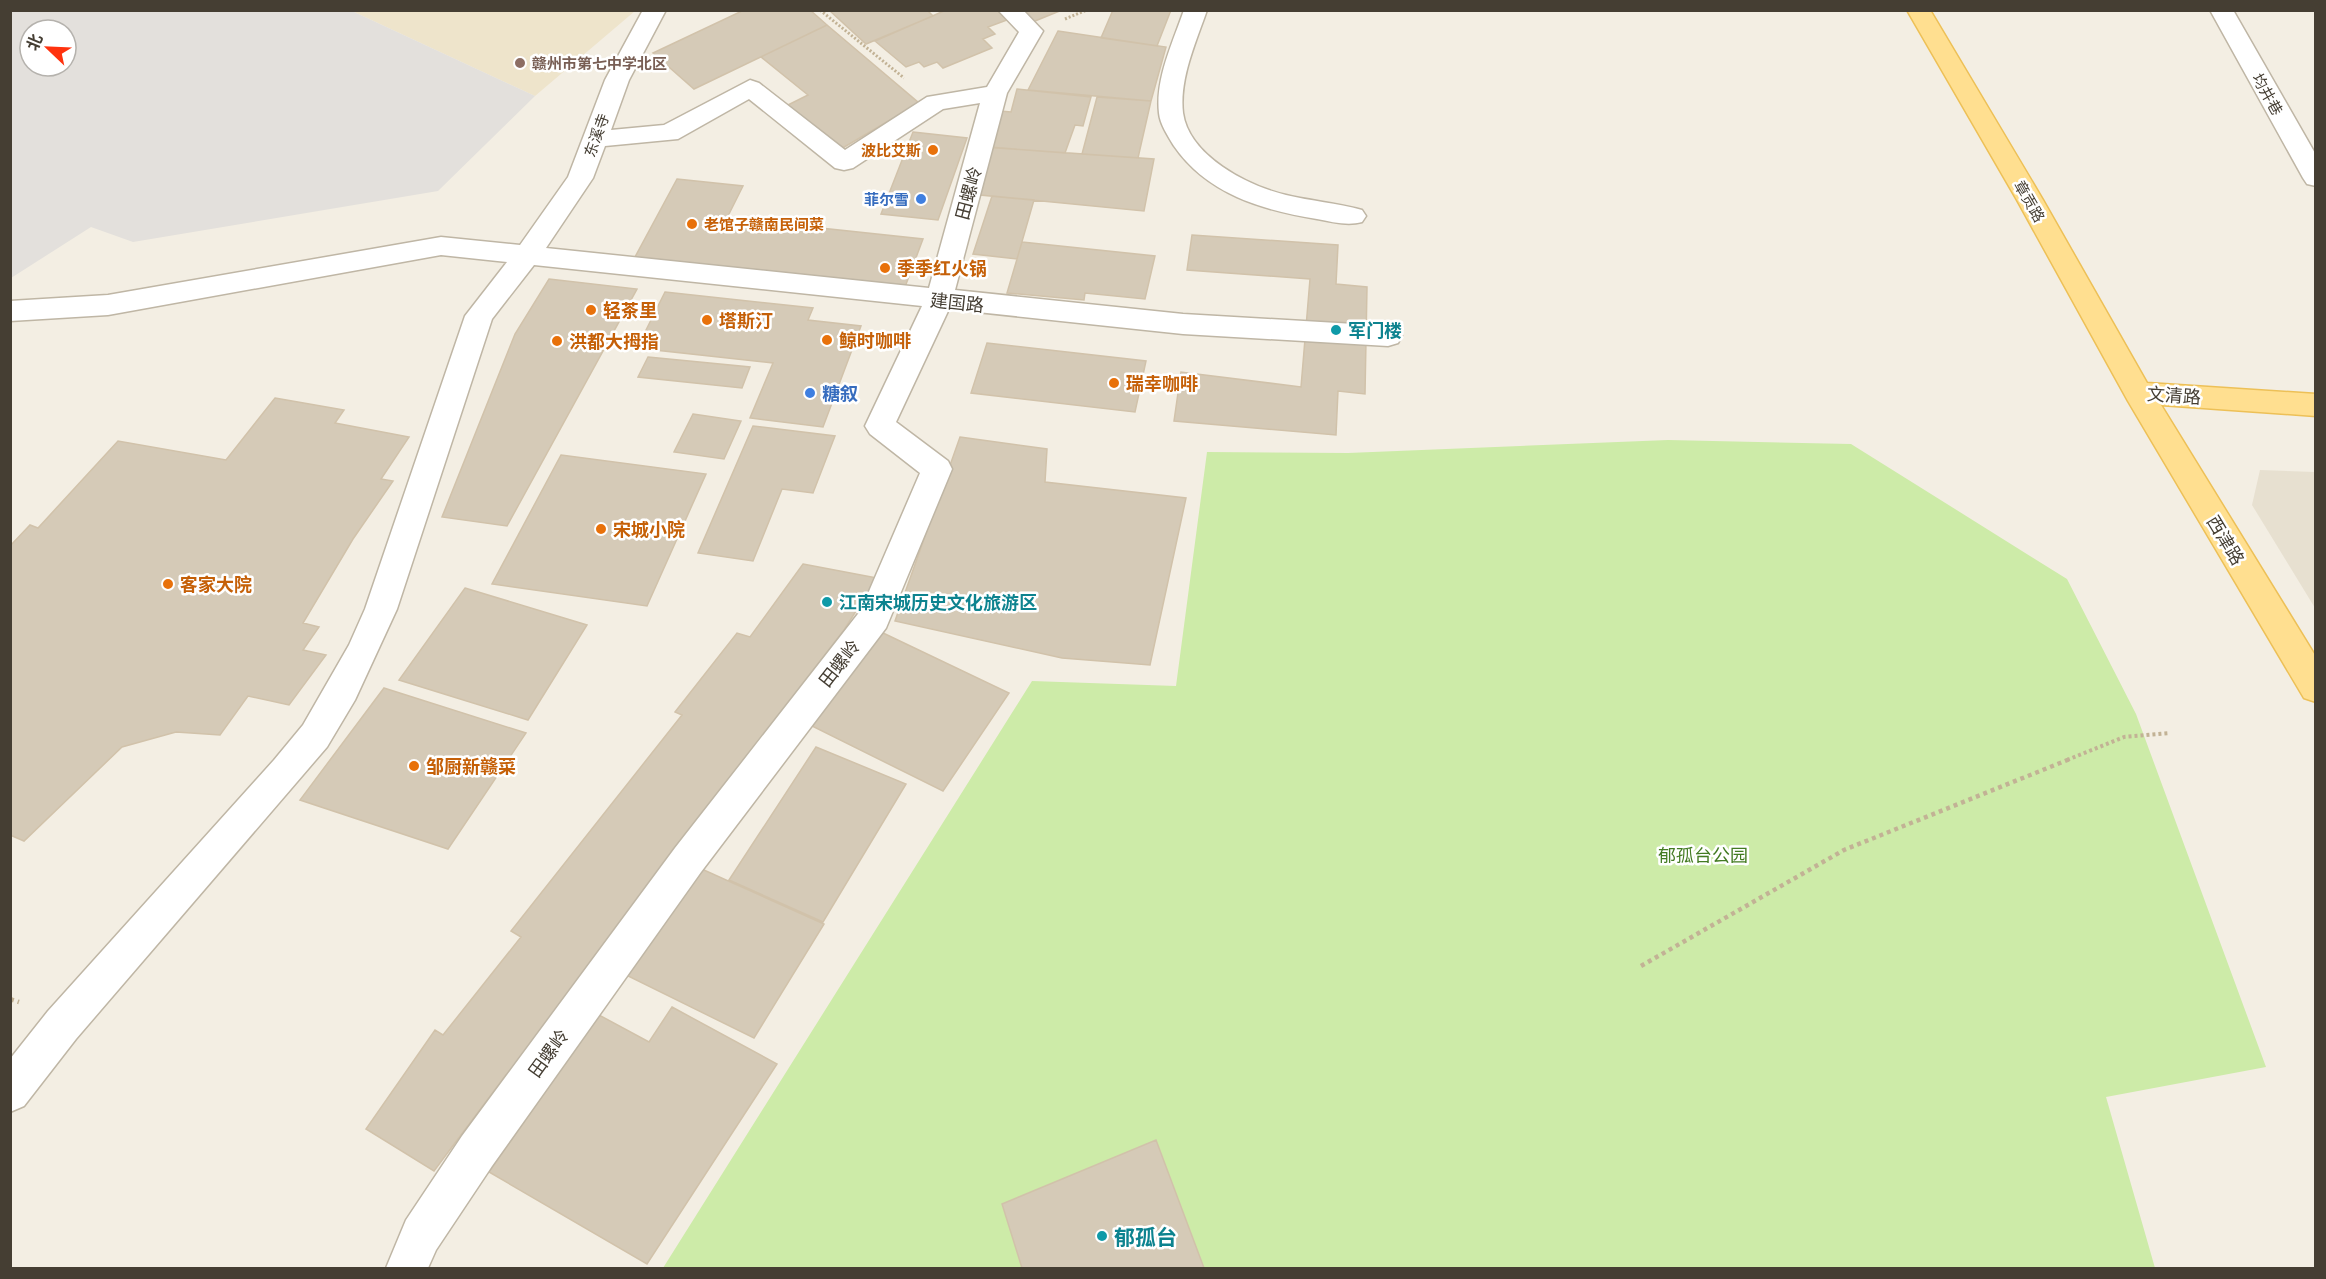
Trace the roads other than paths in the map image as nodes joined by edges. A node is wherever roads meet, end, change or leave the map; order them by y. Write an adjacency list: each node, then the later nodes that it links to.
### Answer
1 (655, 10): 7 (street, 东溪寺)
2 (1010, 10): 6 (street, 田螺岭)
3 (1196, 10): 9 (street)
4 (1918, 10): 15 (main road, 章贡路)
5 (2221, 10): 8 (street, 均井巷)
6 (995, 93): 7 (street); 11 (street, 田螺岭)
7 (594, 139): 10 (street, 东溪寺)
8 (2316, 178)
9 (1353, 216)
10 (526, 255): 11 (street, 建国路); 12 (street, 建国路); 18 (street, 东溪寺)
11 (939, 300): 13 (street, 建国路); 19 (street, 田螺岭)
12 (10, 311)
13 (1388, 336)
14 (2316, 385): 15 (main road, 文清路)
15 (2138, 393): 16 (main road, 文清路); 17 (main road, 西津路)
16 (2316, 405)
17 (2316, 688)
18 (10, 1092)
19 (407, 1269)

